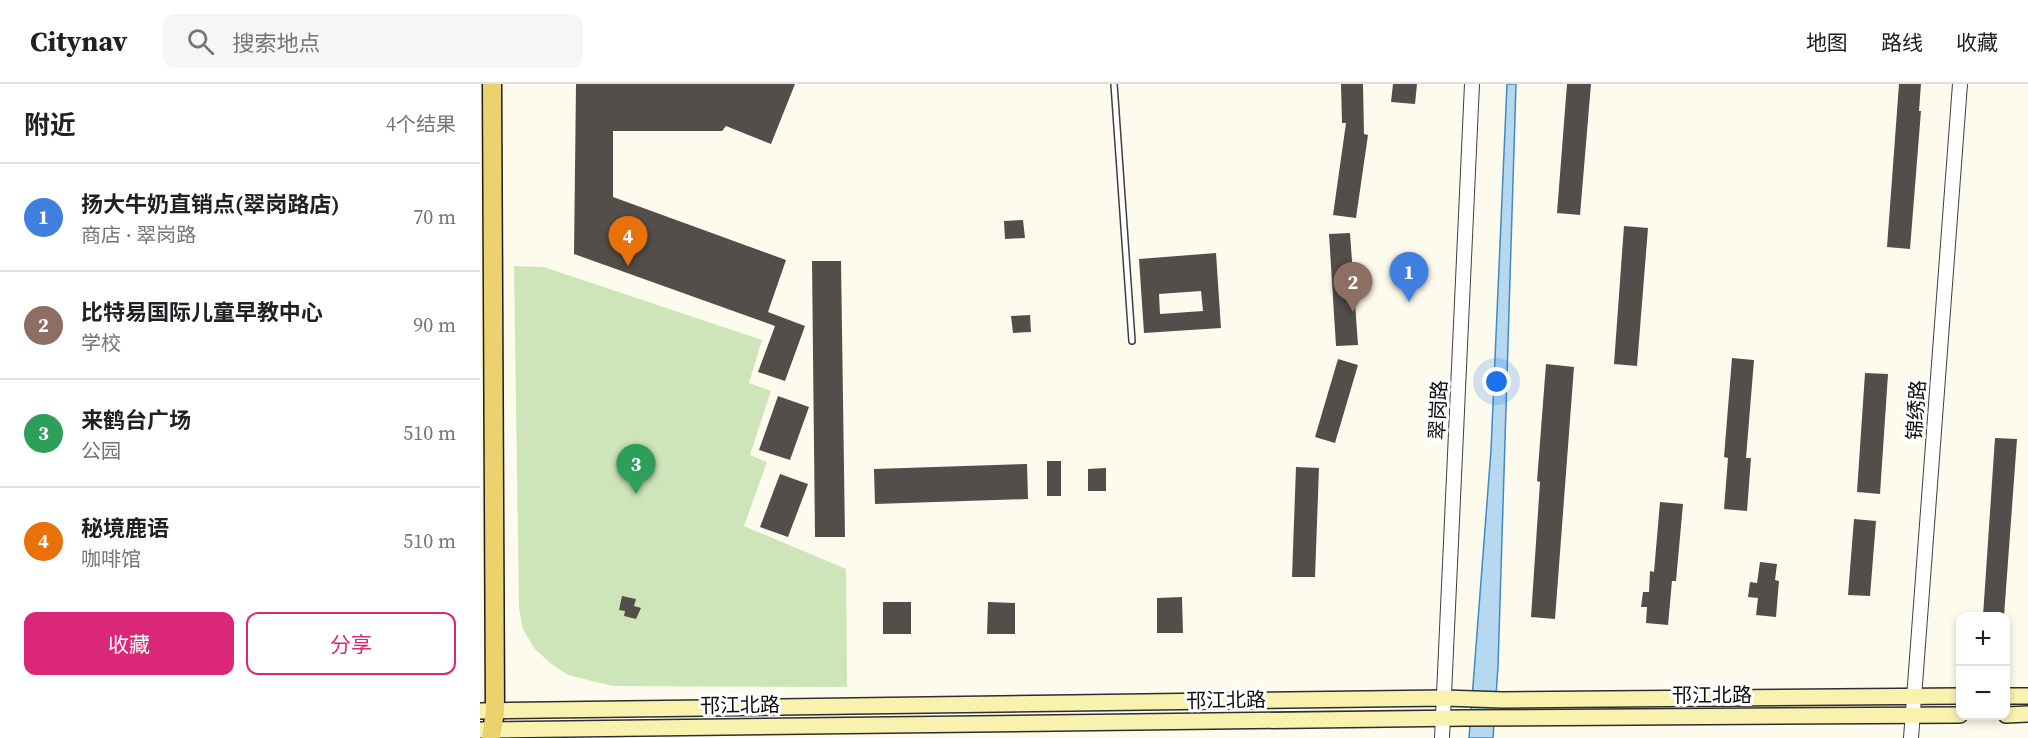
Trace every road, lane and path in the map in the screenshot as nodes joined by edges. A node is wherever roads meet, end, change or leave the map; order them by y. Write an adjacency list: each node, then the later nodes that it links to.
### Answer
1 (492, 84): 16 (main road)
2 (1114, 84): 5 (lane)
3 (1472, 84): 10 (street, 翠岗路)
4 (1960, 84): 6 (street, 锦绣路)
5 (1132, 341)
6 (1914, 696): 7 (main road, 邗江北路); 10 (main road, 邗江北路); 12 (street, 锦绣路)
7 (1956, 696)
8 (2010, 696): 9 (main road)
9 (2028, 696)
10 (1445, 698): 15 (street, 翠岗路); 16 (main road, 邗江北路)
11 (2028, 714): 14 (main road)
12 (1913, 715): 13 (main road, 邗江北路); 15 (main road, 邗江北路); 18 (street, 锦绣路)
13 (1956, 715)
14 (2010, 715)
15 (1444, 718): 16 (main road, 邗江北路); 17 (street, 翠岗路)
16 (488, 724)
17 (1442, 738)
18 (1911, 738)

